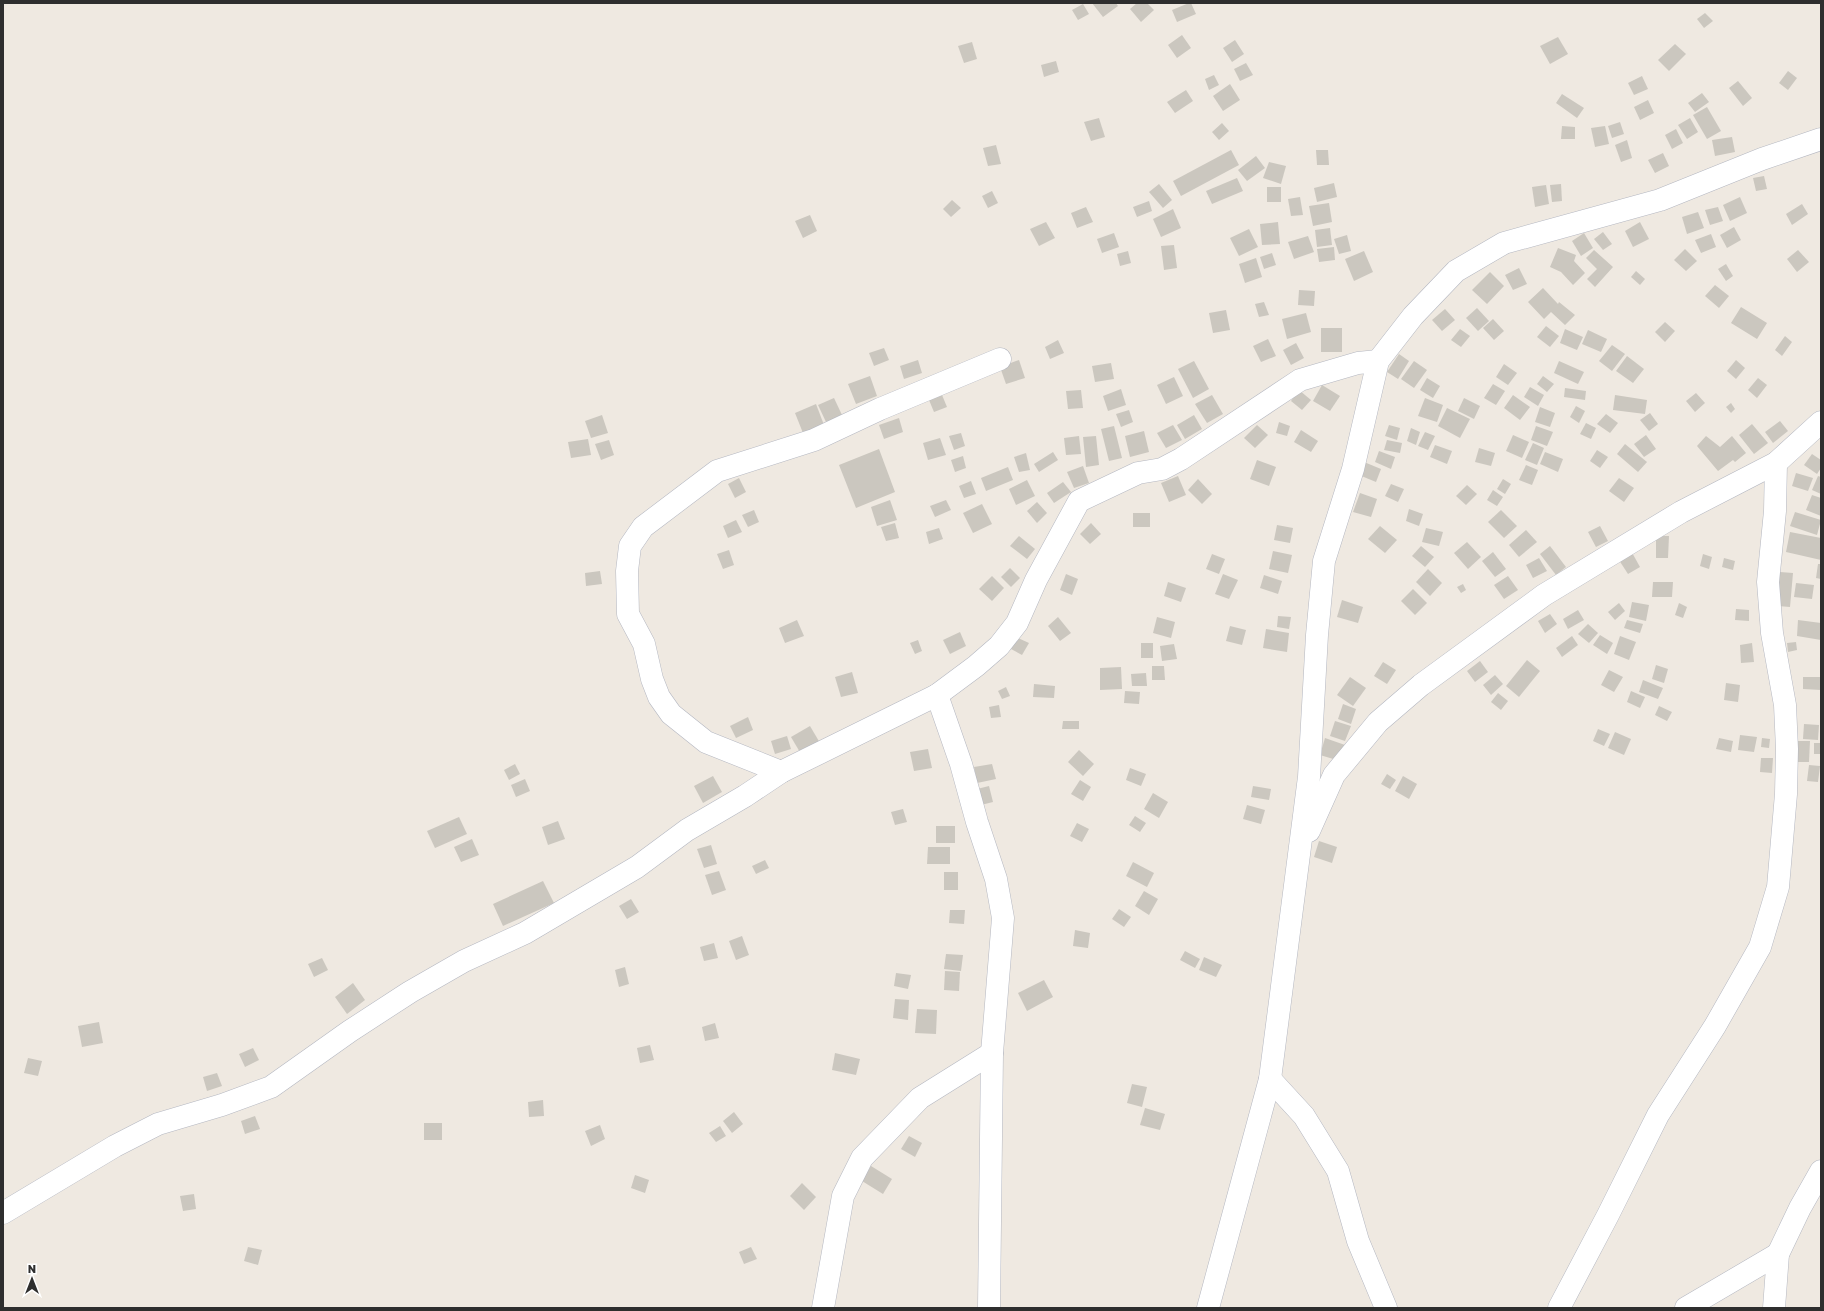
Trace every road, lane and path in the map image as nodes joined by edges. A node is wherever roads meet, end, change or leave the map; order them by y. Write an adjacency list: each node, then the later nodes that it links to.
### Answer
1 (1821, 139): 3 (street)
2 (1000, 359): 7 (street)
3 (1378, 361): 6 (street); 8 (street)
4 (1821, 422): 5 (street)
5 (1776, 463): 8 (street); 18 (street)
6 (937, 695): 7 (street); 9 (street)
7 (781, 772): 12 (street)
8 (1299, 852): 10 (street)
9 (992, 1053): 14 (street); 15 (street)
10 (1270, 1079): 16 (street); 17 (street)
11 (1821, 1171): 13 (street)
12 (3, 1213)
13 (1778, 1254): 19 (street); 20 (street)
14 (823, 1308)
15 (989, 1308)
16 (1208, 1308)
17 (1386, 1308)
18 (1559, 1308)
19 (1686, 1308)
20 (1774, 1308)

